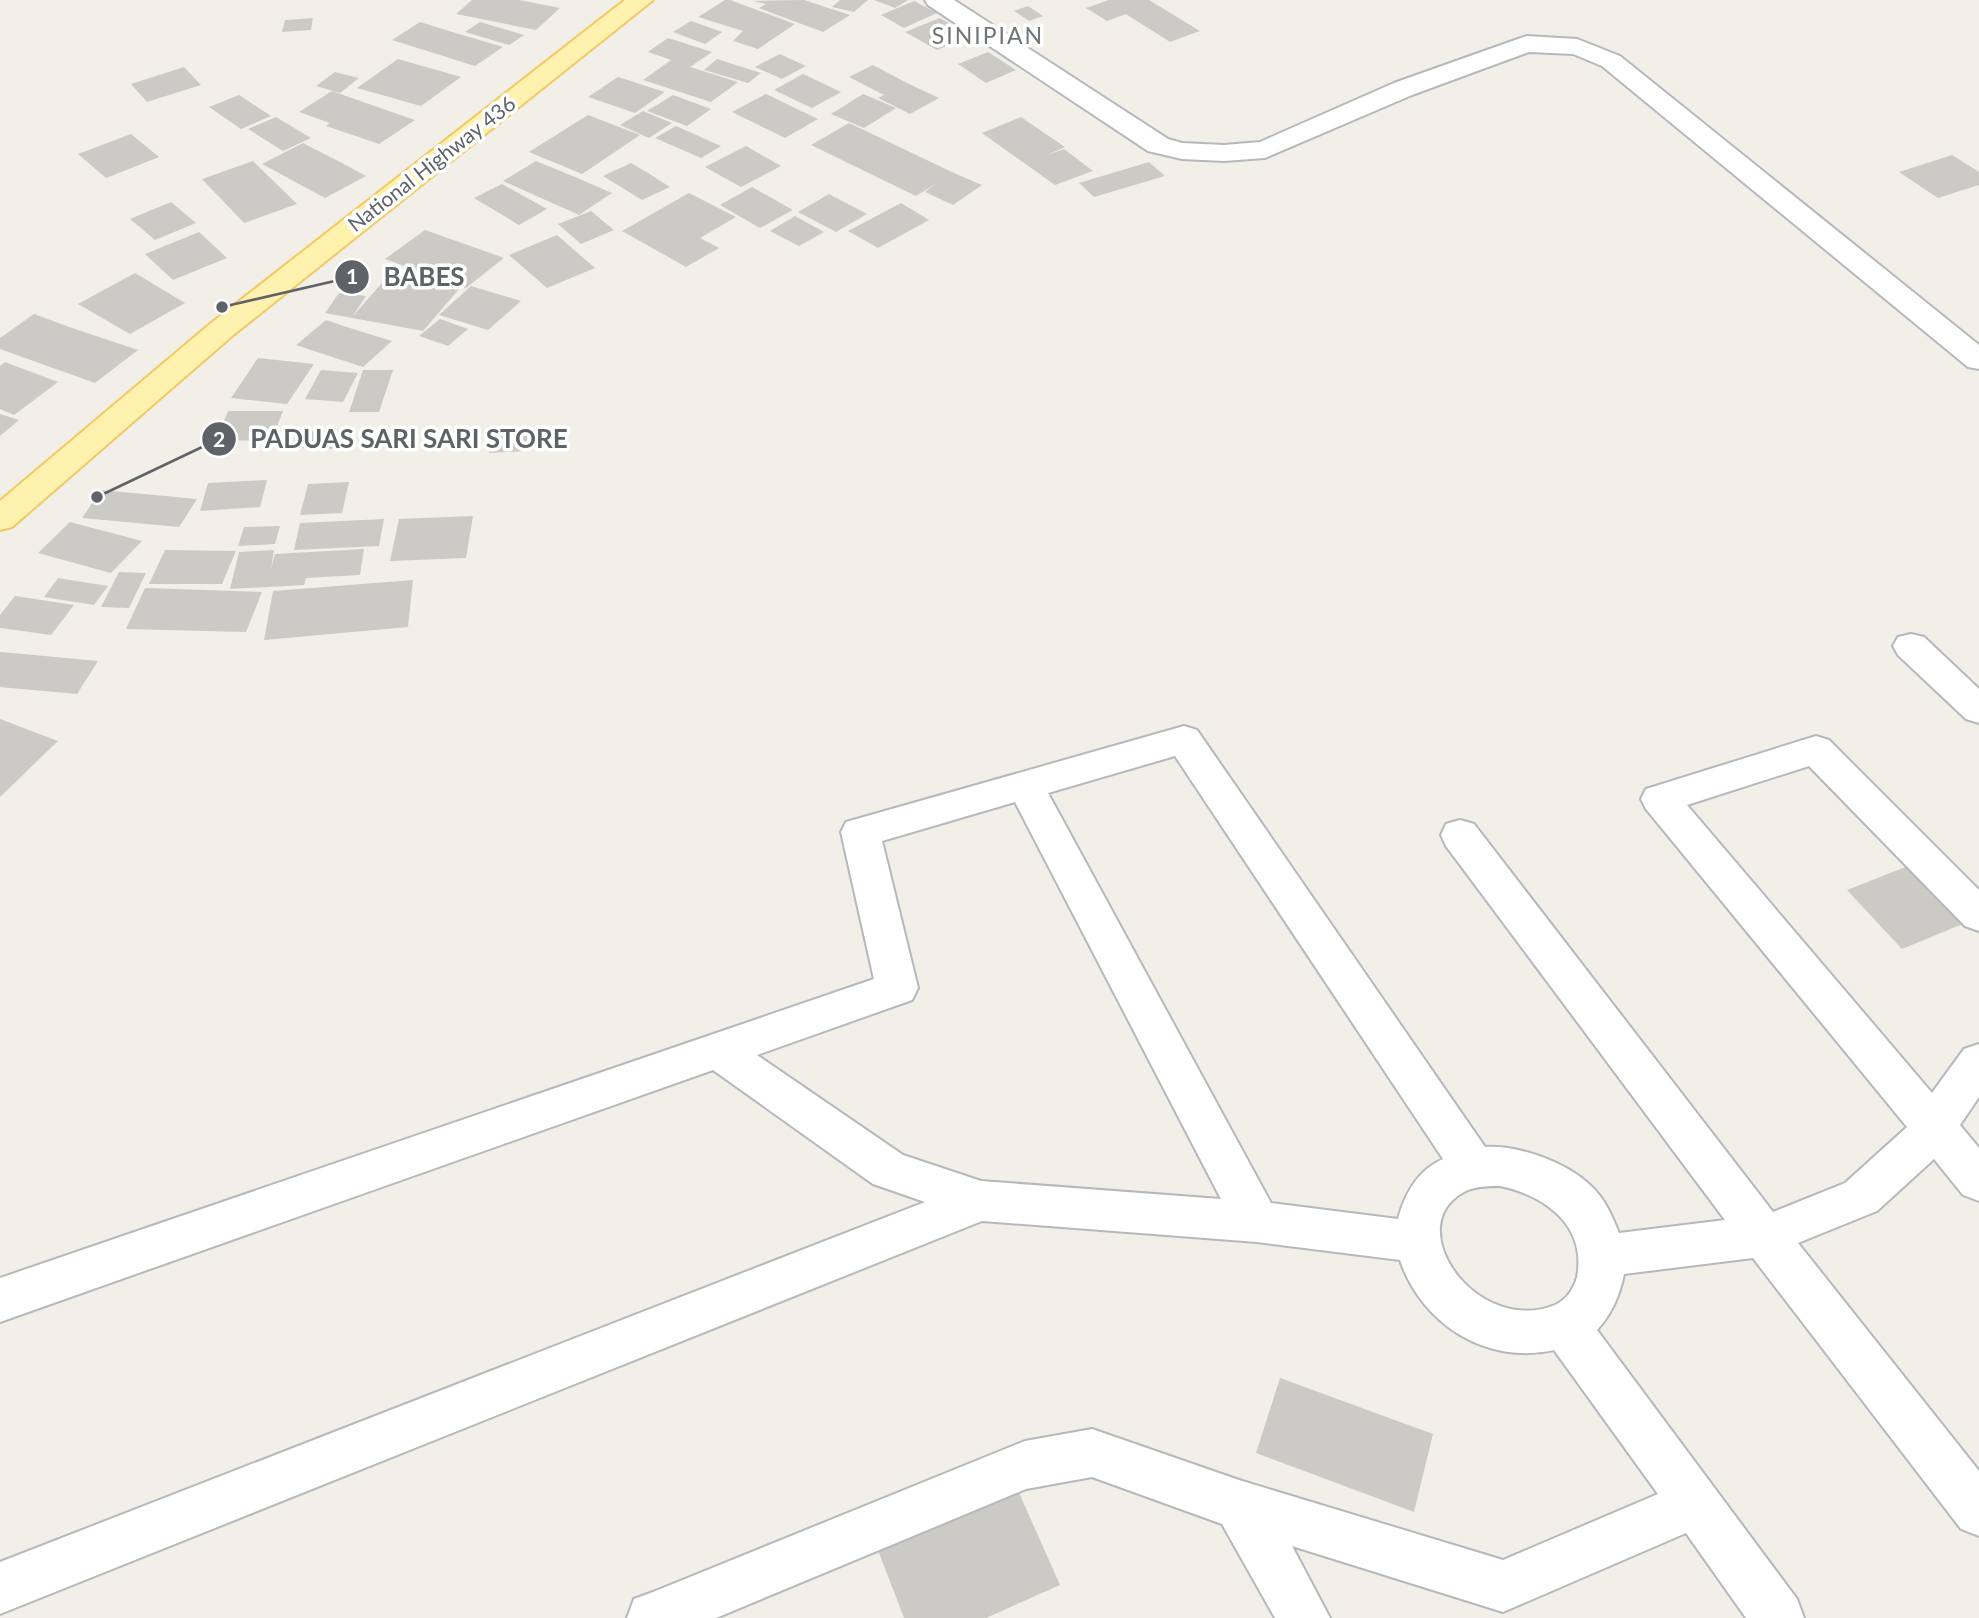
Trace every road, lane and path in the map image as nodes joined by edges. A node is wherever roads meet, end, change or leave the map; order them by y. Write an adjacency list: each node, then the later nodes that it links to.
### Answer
1 (641, 0): 4 (main road, National Highway 436)
2 (937, 0): 3 (street)
3 (1979, 360)
4 (5, 509)
5 (1911, 646): 6 (street)
6 (1975, 702)
7 (1025, 785): 10 (street); 13 (street); 16 (street)
8 (1460, 835): 17 (street)
9 (1979, 915): 12 (street)
10 (716, 1050): 15 (street); 20 (street)
11 (1979, 1062): 12 (street)
12 (1934, 1127): 14 (street); 17 (street)
13 (1474, 1168): 18 (street); 19 (street)
14 (1979, 1181)
15 (981, 1201): 16 (street); 25 (street)
16 (1257, 1222): 18 (street)
17 (1764, 1236): 19 (street); 24 (street)
18 (1418, 1241): 21 (street)
19 (1603, 1256): 21 (street)
20 (0, 1300)
21 (1564, 1324): 22 (street)
22 (1695, 1504): 23 (street); 28 (street)
23 (1238, 1505): 26 (street); 27 (street)
24 (1979, 1511)
25 (0, 1588)
26 (653, 1618)
27 (1304, 1618)
28 (1778, 1618)

